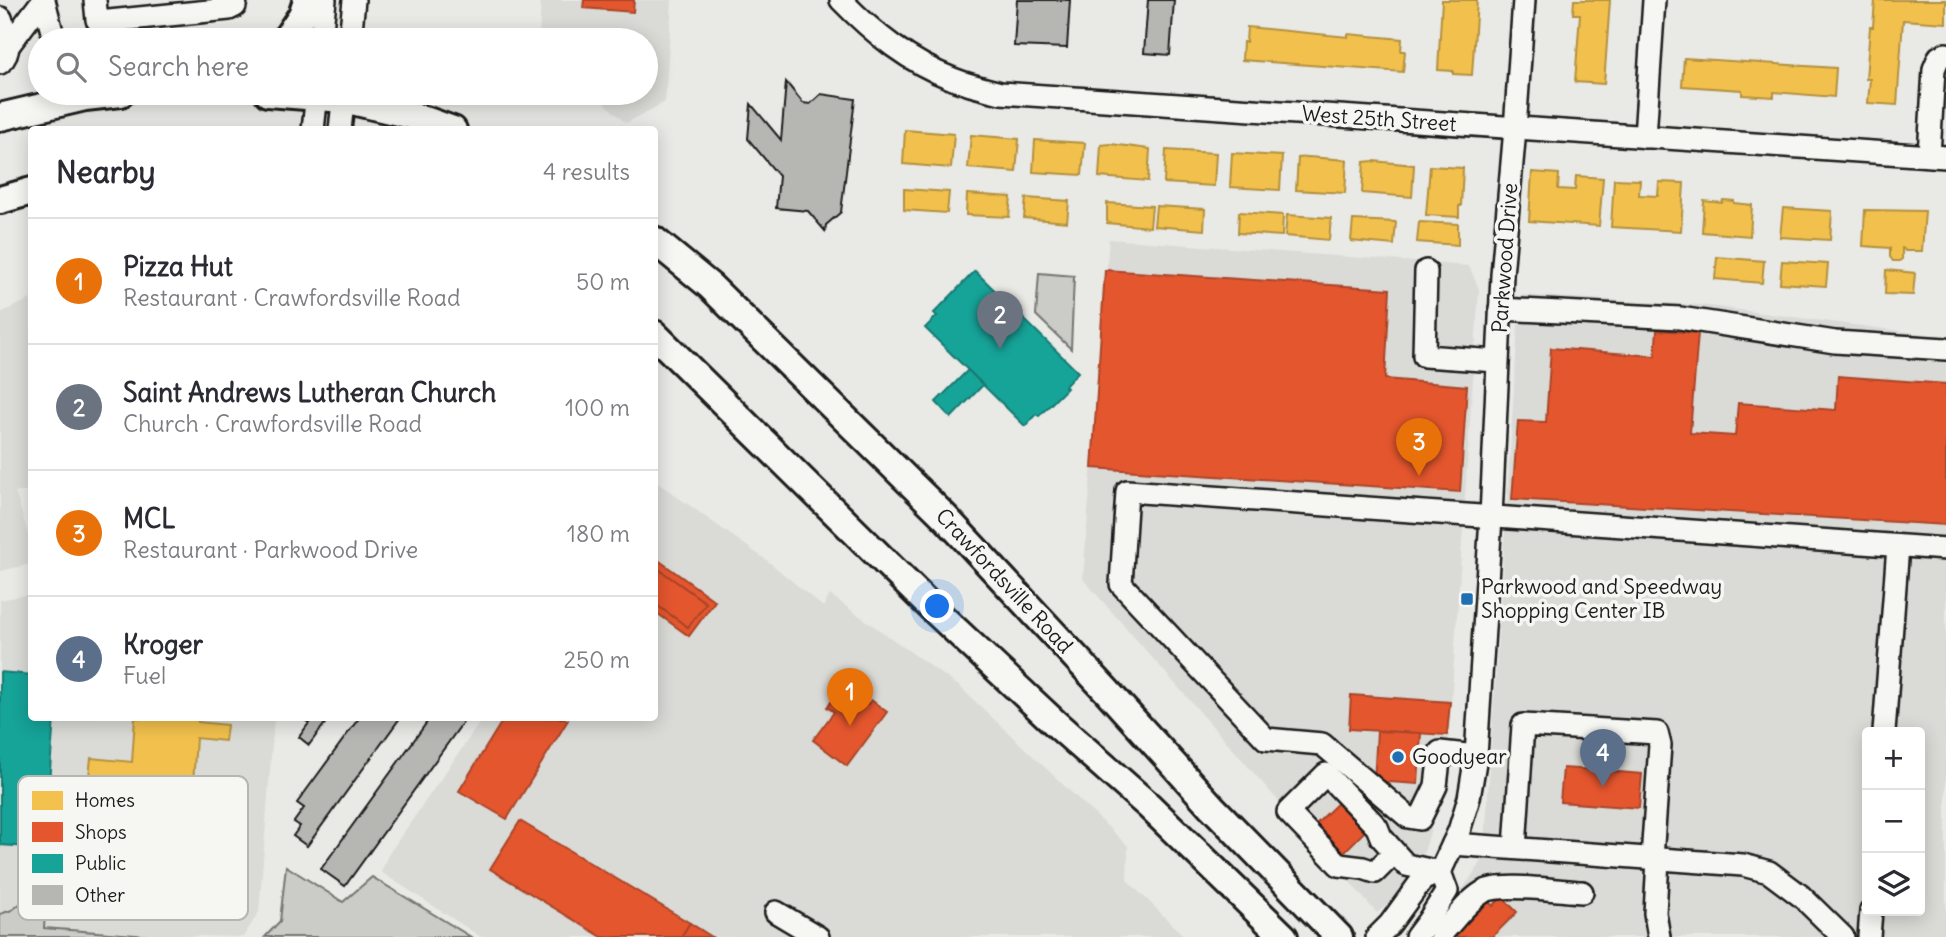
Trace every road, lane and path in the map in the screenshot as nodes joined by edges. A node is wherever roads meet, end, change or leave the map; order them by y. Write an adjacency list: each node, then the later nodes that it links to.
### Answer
1 (43, 0): 13 (street); 17 (street)
2 (95, 0): 11 (street)
3 (236, 0): 10 (street)
4 (307, 0): 14 (main road)
5 (325, 0): 15 (street)
6 (354, 0): 16 (street)
7 (841, 0): 28 (street, West 25th Street)
8 (1524, 0): 28 (street, Parkwood Drive)
9 (1654, 0): 29 (street)
10 (183, 6): 11 (street)
11 (110, 10)
12 (1, 18): 17 (street)
13 (51, 28)
14 (293, 28)
15 (322, 28)
16 (351, 28)
17 (4, 54)
18 (1946, 54): 24 (street)
19 (51, 105): 23 (main road)
20 (316, 105): 25 (street)
21 (343, 105): 26 (street)
22 (374, 105): 27 (main road)
23 (0, 117)
24 (1939, 117): 30 (street)
25 (313, 126)
26 (340, 126)
27 (441, 126)
28 (1515, 129): 29 (street, West 25th Street); 35 (street, Parkwood Drive)
29 (1645, 137): 30 (street, West 25th Street)
30 (1937, 156)
31 (28, 192): 32 (main road)
32 (0, 200)
33 (658, 243): 54 (main road, Crawfordsville Road)
34 (1426, 271): 38 (street)
35 (1500, 309): 37 (street); 38 (street, Parkwood Drive)
36 (658, 338): 53 (main road)
37 (1946, 349)
38 (1497, 361): 39 (street, Parkwood Drive)
39 (1491, 517): 40 (street); 43 (street, Parkwood Drive); 43 (street)
40 (1898, 545): 41 (street); 42 (street)
41 (1946, 549)
42 (1884, 727)
43 (1476, 756): 44 (street, Parkwood Drive)
44 (1453, 844): 45 (street); 48 (street, Parkwood Drive)
45 (1515, 848): 47 (street); 47 (street)
46 (1394, 853): 46 (street); 48 (street)
47 (1655, 859): 58 (street); 59 (street)
48 (1440, 872): 55 (street); 56 (street)
49 (1582, 892): 57 (street)
50 (776, 912): 52 (street)
51 (1871, 916): 60 (street)
52 (818, 937)
53 (1284, 937)
54 (1339, 937)
55 (1377, 937)
56 (1416, 937)
57 (1441, 937)
58 (1659, 937)
59 (1843, 937)
60 (1869, 937)

